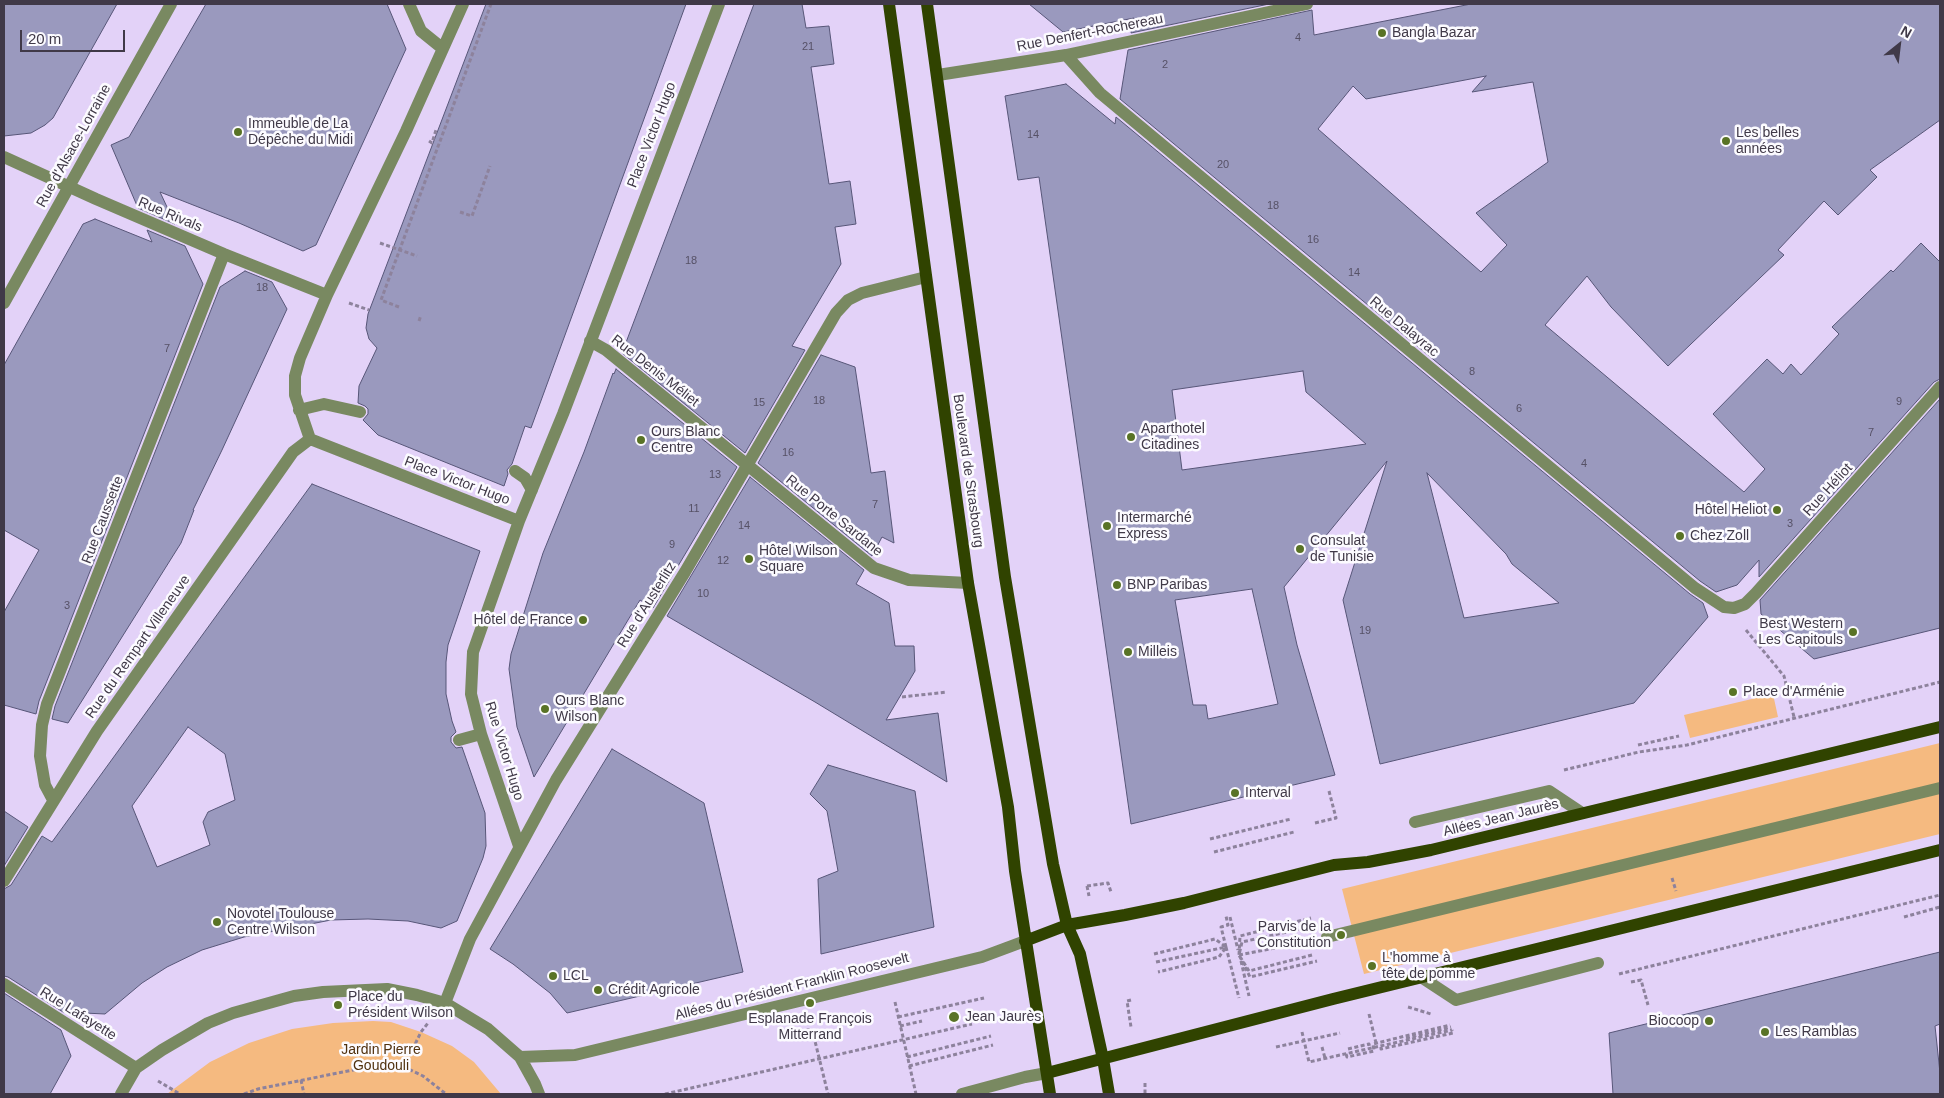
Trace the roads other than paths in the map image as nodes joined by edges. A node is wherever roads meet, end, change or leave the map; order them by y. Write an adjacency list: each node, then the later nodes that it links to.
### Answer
1 (171, 4): 13 (street, Rue d'Alsace-Lorraine)
2 (410, 4): 9 (street)
3 (463, 4): 9 (street)
4 (719, 4): 18 (street, Place Victor Hugo)
5 (888, 4): 15 (main road, Boulevard de Strasbourg)
6 (927, 4): 11 (main road, Boulevard de Strasbourg)
7 (1307, 4): 8 (street, Rue Denfert-Rochereau)
8 (1292, 5): 10 (street, Rue Denfert-Rochereau)
9 (442, 48): 16 (street)
10 (1066, 54): 11 (street, Rue Denfert-Rochereau); 28 (street, Rue Dalayrac)
11 (938, 75): 39 (main road, Boulevard de Strasbourg)
12 (4, 156): 13 (street, Rue Rivals)
13 (69, 186): 14 (street, Rue Rivals); 17 (street, Rue d'Alsace-Lorraine)
14 (224, 254): 16 (street, Rue Rivals); 33 (street, Rue Caussette)
15 (926, 277): 23 (street, Rue d'Austerlitz); 27 (main road, Boulevard de Strasbourg)
16 (327, 295): 20 (street)
17 (4, 303)
18 (590, 341): 23 (street, Rue Denis Méliet); 25 (street, Place Victor Hugo)
19 (1940, 387): 28 (street, Rue Héliot)
20 (299, 410): 21 (street); 22 (street)
21 (360, 412)
22 (310, 439): 26 (street, Place Victor Hugo); 33 (street, Rue du Rempart Villeneuve)
23 (746, 465): 27 (street, Rue Porte Sardane); 36 (street, Rue d'Austerlitz)
24 (515, 471): 25 (street)
25 (532, 490): 26 (street, Place Victor Hugo)
26 (520, 521): 30 (street, Rue Victor Hugo)
27 (968, 583): 41 (main road, Boulevard de Strasbourg)
28 (1734, 608)
29 (1940, 727): 34 (main road, Allées Jean Jaurès)
30 (481, 734): 31 (street); 36 (street, Rue Victor Hugo)
31 (460, 740)
32 (1940, 788): 40 (street)
33 (53, 800): 38 (street, Rue du Rempart Villeneuve)
34 (1582, 814): 35 (street); 39 (main road, Allées Jean Jaurès)
35 (1415, 822)
36 (519, 846): 45 (street, Rue d'Austerlitz)
37 (1940, 850): 43 (main road)
38 (4, 881)
39 (1067, 924): 41 (main road, Allées du Président Franklin Roosevelt); 47 (main road, Boulevard de Strasbourg)
40 (1327, 937)
41 (1025, 941): 46 (street, Allées du Président Franklin Roosevelt); 49 (main road, Boulevard de Strasbourg)
42 (1598, 963): 43 (street)
43 (1421, 977): 47 (main road)
44 (4, 984): 48 (street, Rue Lafayette)
45 (445, 1004): 46 (street); 48 (street)
46 (520, 1057): 51 (street)
47 (1103, 1059): 49 (main road); 54 (main road, Boulevard de Strasbourg)
48 (136, 1068): 50 (street)
49 (1047, 1073): 52 (street); 53 (main road, Boulevard de Strasbourg)
50 (121, 1094)
51 (539, 1094)
52 (962, 1094)
53 (1050, 1094)
54 (1109, 1094)

